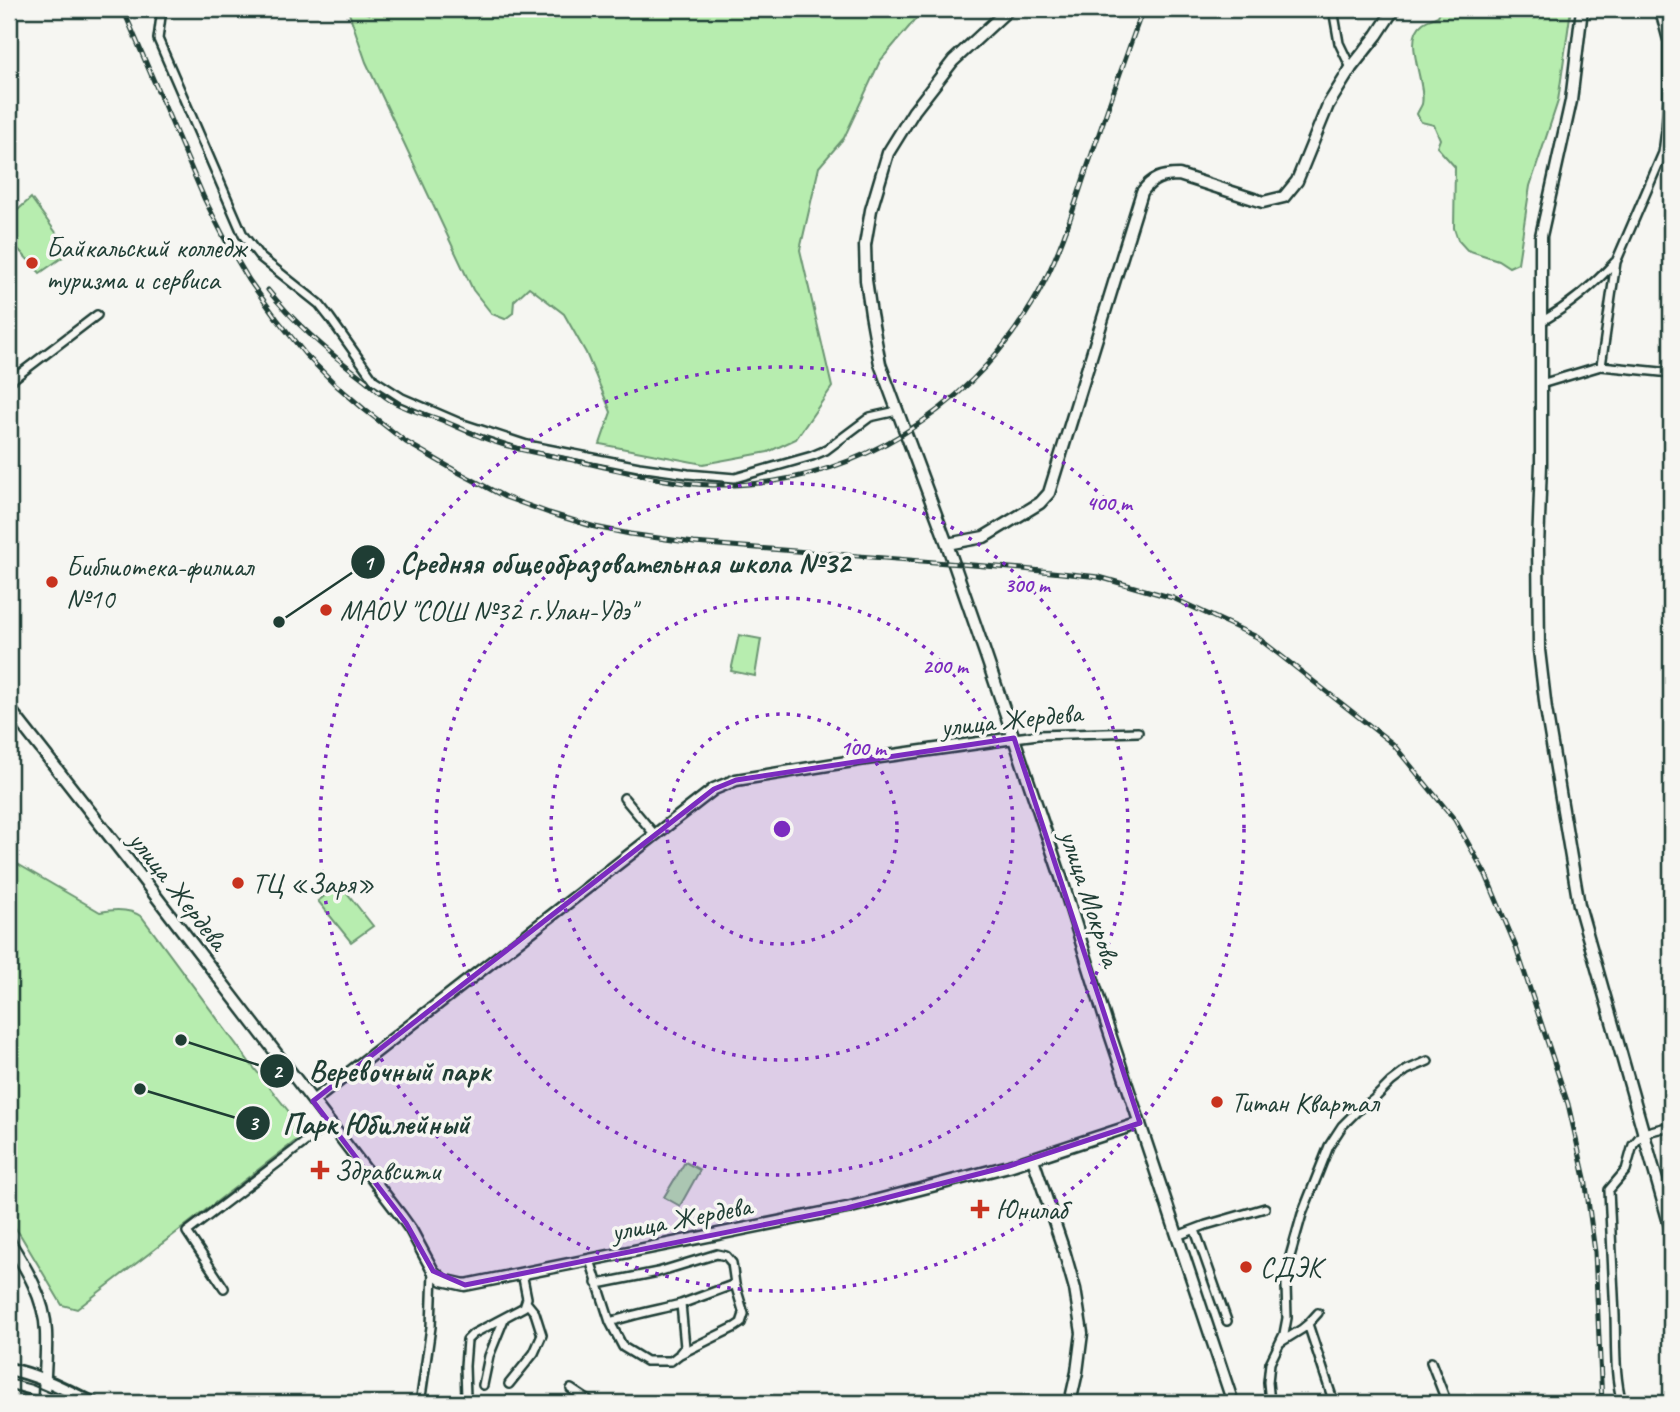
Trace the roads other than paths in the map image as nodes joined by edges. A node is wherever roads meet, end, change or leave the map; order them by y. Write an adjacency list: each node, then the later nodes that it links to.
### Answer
1 (162, 9): 16 (street)
2 (1009, 9): 16 (main road, улица Мокрова)
3 (1333, 9): 8 (street)
4 (1394, 9): 8 (main road)
5 (1582, 9): 11 (main road)
6 (1659, 9): 7 (street)
7 (1669, 43): 9 (street)
8 (1351, 68): 17 (main road)
9 (1616, 262): 11 (street); 12 (street)
10 (97, 315): 14 (street)
11 (1541, 322): 15 (main road)
12 (1601, 366): 13 (street); 15 (street)
13 (1671, 373)
14 (9, 382)
15 (1541, 384): 28 (main road)
16 (897, 411): 17 (main road, улица Мокрова)
17 (947, 544): 20 (main road, улица Мокрова)
18 (9, 708): 24 (main road, улица Жердева)
19 (1138, 732): 20 (street, улица Жердева)
20 (1014, 738): 22 (main road, улица Жердева); 26 (main road, улица Мокрова)
21 (624, 798): 22 (street)
22 (655, 835): 24 (main road, улица Жердева)
23 (1428, 1061): 48 (street)
24 (313, 1101): 25 (main road, улица Жердева)
25 (330, 1123): 36 (main road, улица Жердева); 40 (street)
26 (1140, 1123): 29 (main road, улица Жердева); 33 (main road, улица Мокрова)
27 (1671, 1126): 28 (street)
28 (1643, 1133): 32 (main road); 68 (street)
29 (1034, 1159): 35 (main road, улица Жердева); 63 (main road)
30 (1265, 1208): 31 (street)
31 (1195, 1230): 33 (street); 45 (street)
32 (1671, 1230)
33 (1177, 1236): 64 (main road, улица Мокрова)
34 (9, 1241): 52 (main road)
35 (590, 1260): 37 (main road, улица Жердева); 38 (street)
36 (433, 1271): 37 (main road, улица Жердева); 60 (street)
37 (522, 1273): 41 (street)
38 (596, 1283): 39 (street); 46 (street)
39 (735, 1284): 42 (street); 49 (street)
40 (223, 1288)
41 (526, 1302): 44 (street); 53 (street)
42 (681, 1304): 46 (street); 49 (street)
43 (1318, 1313): 47 (street)
44 (505, 1318): 54 (street); 61 (street)
45 (1227, 1321)
46 (610, 1322): 49 (street)
47 (1308, 1324): 48 (street); 66 (street)
48 (1280, 1343): 65 (street)
49 (680, 1354)
50 (1431, 1362): 67 (street)
51 (9, 1368): 52 (main road)
52 (45, 1380): 58 (main road); 59 (main road)
53 (509, 1384)
54 (483, 1385)
55 (571, 1388): 62 (street)
56 (9, 1396): 57 (main road)
57 (34, 1403)
58 (44, 1403)
59 (93, 1403)
60 (424, 1403)
61 (465, 1403)
62 (592, 1403)
63 (1070, 1403)
64 (1233, 1403)
65 (1270, 1403)
66 (1334, 1403)
67 (1447, 1403)
68 (1622, 1403)

